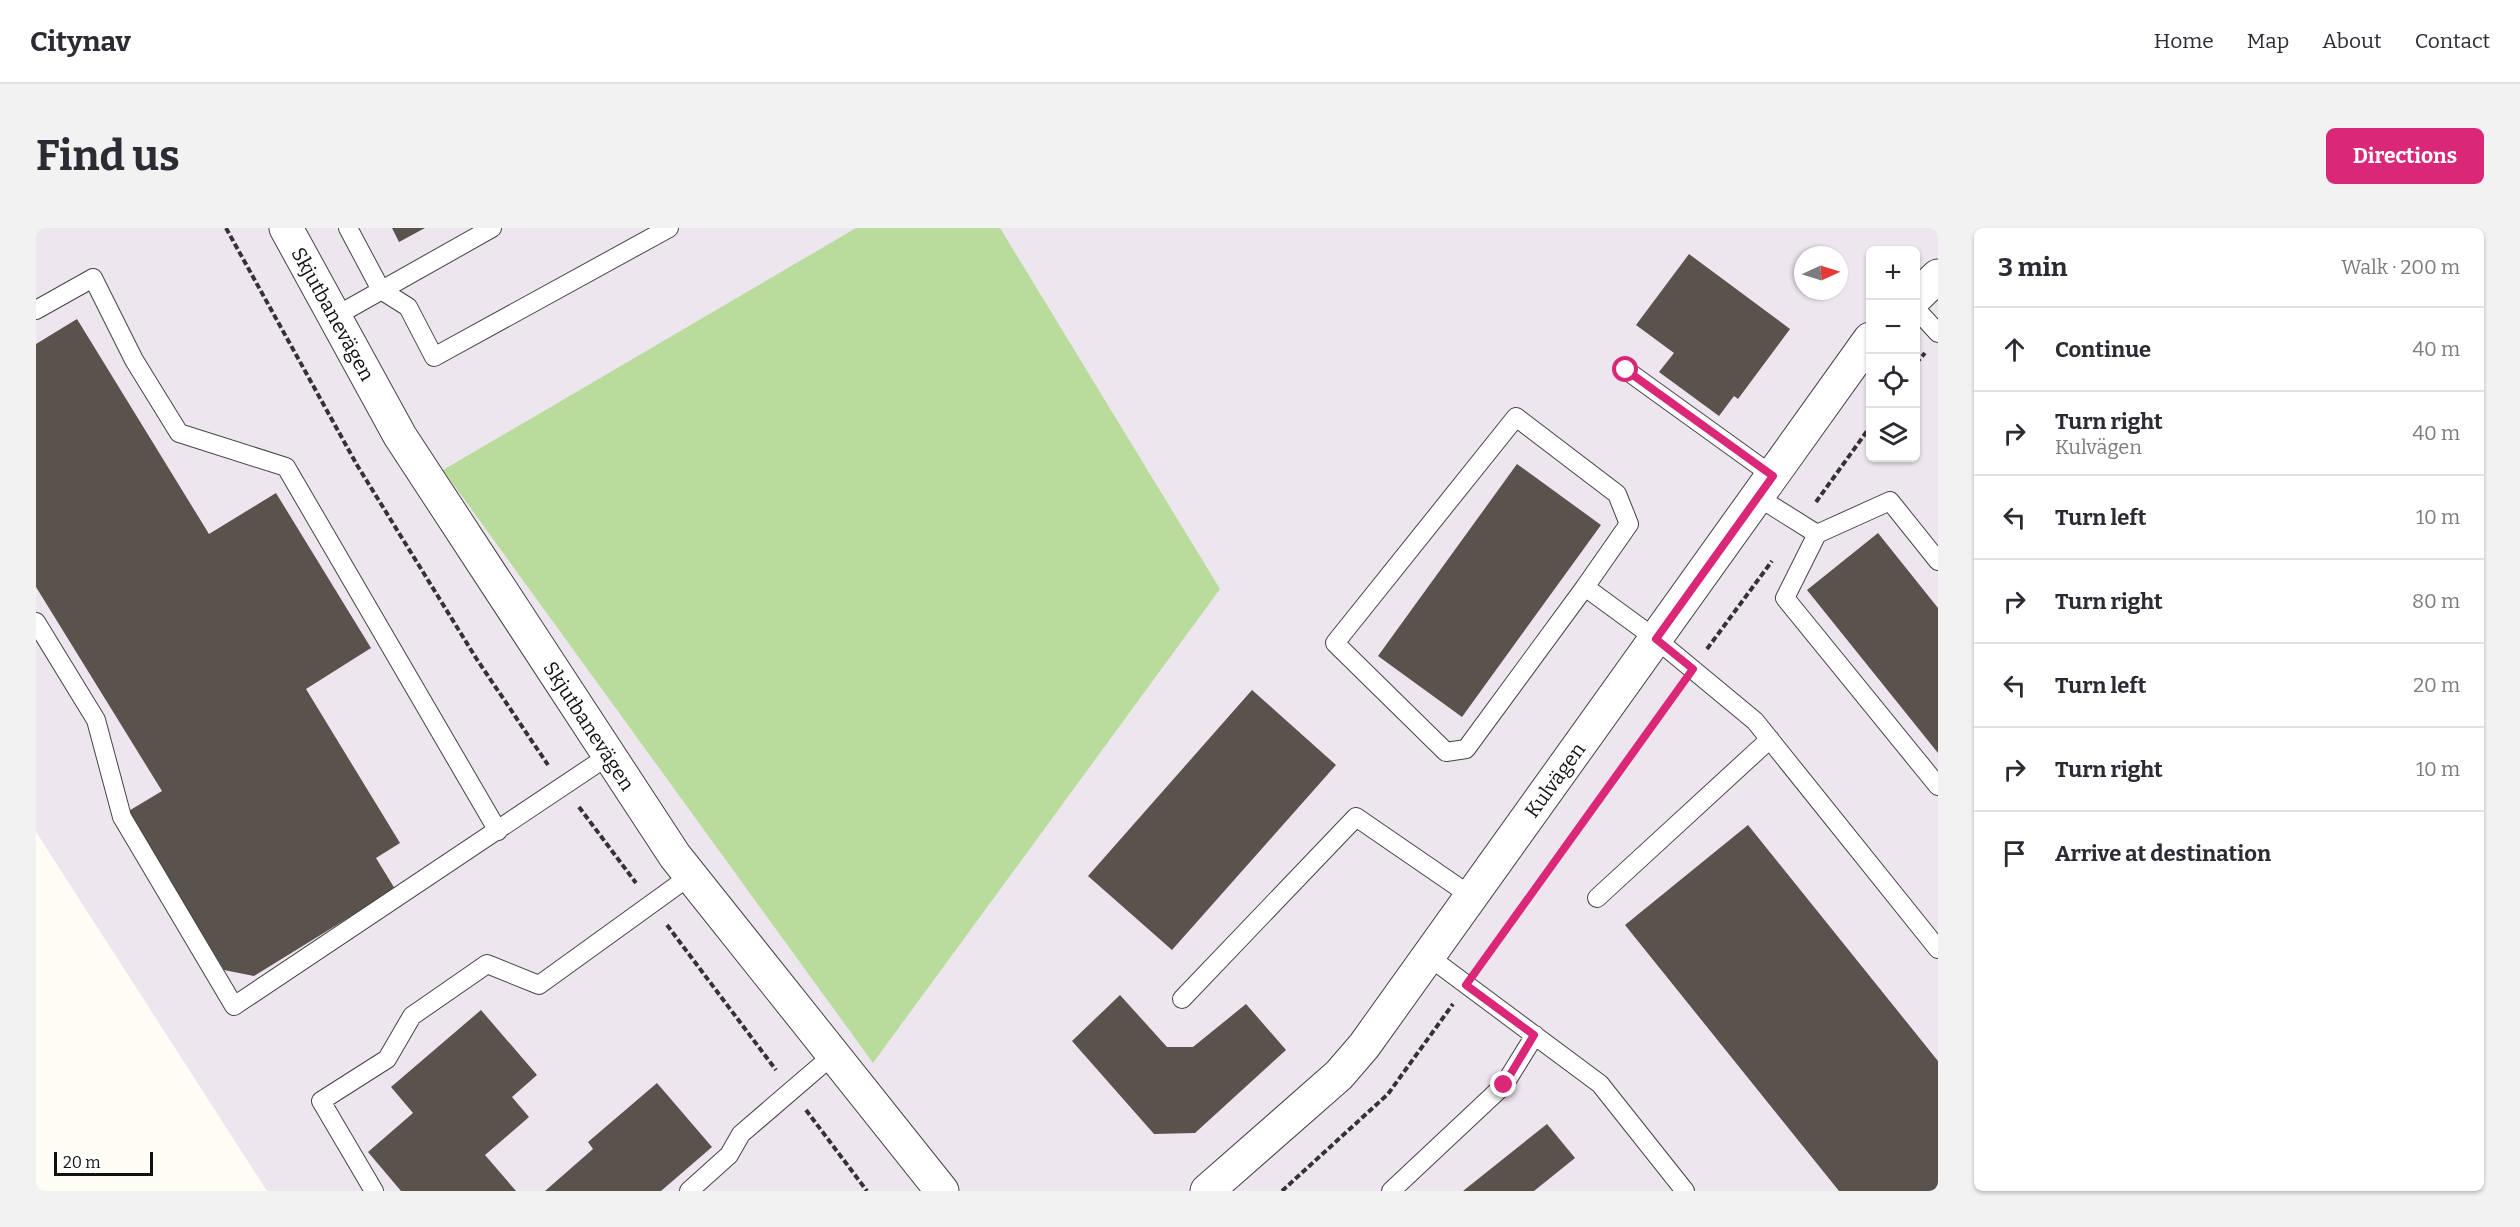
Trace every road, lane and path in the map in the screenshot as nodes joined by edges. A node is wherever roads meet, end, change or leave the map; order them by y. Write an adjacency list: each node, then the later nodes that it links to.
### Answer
1 (226, 228): 26 (path)
2 (286, 228): 11 (street, Skjutbanevägen)
3 (348, 228): 7 (lane)
4 (492, 228): 7 (lane)
5 (669, 228): 7 (lane)
6 (1938, 276): 8 (street)
7 (381, 290): 11 (lane)
8 (1920, 293)
9 (36, 310): 28 (lane)
10 (1920, 313): 12 (lane)
11 (334, 316): 25 (street, Skjutbanevägen)
12 (1938, 333)
13 (1866, 345): 16 (street, Kulvägen)
14 (1626, 370): 16 (lane)
15 (1866, 432): 17 (path)
16 (1765, 486): 17 (lane); 22 (street, Kulvägen)
17 (1800, 523): 18 (lane); 23 (path)
18 (1817, 534): 19 (lane); 27 (lane)
19 (1938, 561)
20 (1585, 587): 20 (lane); 22 (lane)
21 (36, 622): 28 (lane)
22 (1656, 639): 23 (lane); 30 (street, Kulvägen)
23 (1693, 669): 24 (lane); 35 (path)
24 (1770, 738): 31 (lane); 33 (lane)
25 (609, 756): 26 (lane); 29 (street, Skjutbanevägen)
26 (563, 786): 28 (lane); 32 (path)
27 (1938, 786)
28 (498, 831)
29 (690, 876): 32 (lane); 38 (street, Skjutbanevägen)
30 (1471, 896): 34 (street, Kulvägen); 36 (lane)
31 (1597, 898)
32 (652, 904): 39 (path); 40 (lane)
33 (1938, 949)
34 (1428, 957): 35 (lane); 44 (street, Kulvägen)
35 (1466, 985): 37 (lane); 45 (path)
36 (1182, 999)
37 (1534, 1035): 46 (lane); 47 (lane)
38 (833, 1055): 39 (lane); 43 (street, Skjutbanevägen)
39 (792, 1091): 41 (lane); 42 (path)
40 (374, 1191)
41 (689, 1191)
42 (867, 1191)
43 (942, 1191)
44 (1207, 1191)
45 (1282, 1191)
46 (1391, 1191)
47 (1685, 1191)

